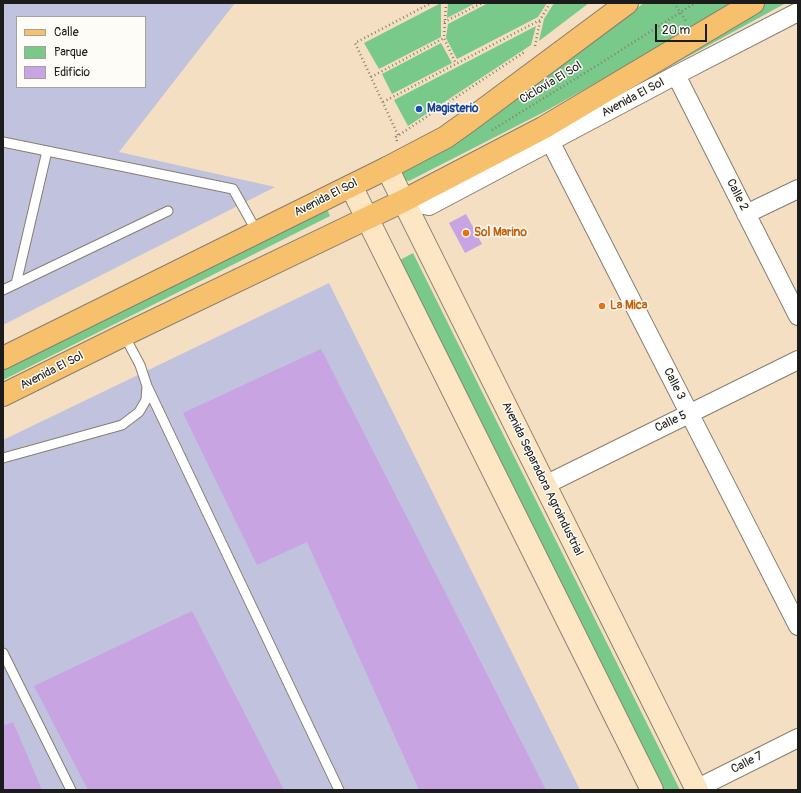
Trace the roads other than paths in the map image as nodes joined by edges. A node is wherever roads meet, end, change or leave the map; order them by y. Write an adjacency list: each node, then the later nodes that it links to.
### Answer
1 (627, 3): 8 (main road, Avenida El Sol)
2 (753, 3): 11 (main road, Avenida El Sol)
3 (798, 12): 4 (street, Avenida El Sol)
4 (676, 75): 6 (street, Avenida El Sol); 13 (street, Calle 2)
5 (3, 142): 7 (lane)
6 (551, 143): 11 (street, Avenida El Sol); 24 (street, Calle 3)
7 (47, 151): 15 (lane); 16 (lane)
8 (396, 163): 9 (main road, Avenida El Sol); 11 (street, Avenida Separadora Agroindustrial)
9 (351, 186): 14 (street); 15 (main road, Avenida El Sol)
10 (798, 188): 13 (street)
11 (403, 201): 14 (main road, Avenida El Sol); 26 (street, Avenida Separadora Agroindustrial)
12 (168, 211): 16 (lane)
13 (746, 214): 18 (street, Calle 2)
14 (367, 218): 19 (main road, Avenida El Sol); 33 (street)
15 (257, 232): 20 (main road, Avenida El Sol)
16 (16, 284): 17 (lane)
17 (3, 290)
18 (798, 316)
19 (124, 335): 22 (lane); 23 (main road, Avenida El Sol)
20 (3, 358)
21 (798, 360): 24 (street, Calle 5)
22 (147, 386): 25 (lane); 32 (lane)
23 (3, 395)
24 (689, 414): 26 (street, Calle 5); 27 (street, Calle 3)
25 (3, 458)
26 (545, 485): 30 (street, Avenida Separadora Agroindustrial)
27 (798, 626)
28 (3, 653): 31 (lane)
29 (798, 738): 30 (street, Calle 7)
30 (696, 789)
31 (71, 790)
32 (339, 790)
33 (652, 790)

